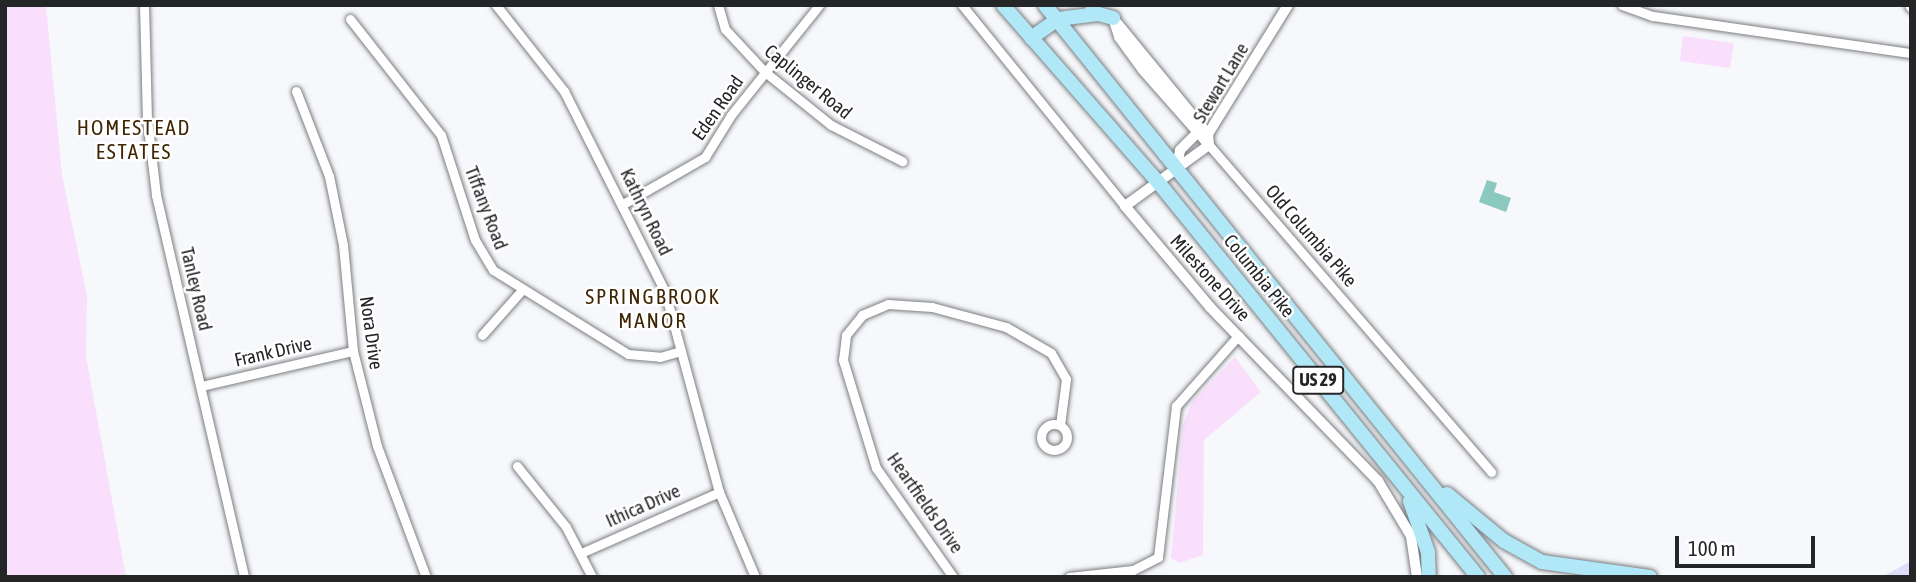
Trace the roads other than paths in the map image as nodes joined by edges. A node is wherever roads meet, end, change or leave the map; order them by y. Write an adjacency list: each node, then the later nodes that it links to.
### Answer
1 (144, 5): 31 (street, Tanley Road)
2 (496, 5): 24 (street, Kathryn Road)
3 (718, 5): 17 (street, Caplinger Road)
4 (819, 5): 17 (street, Eden Road)
5 (962, 5): 25 (street, Milestone Drive)
6 (1003, 5): 15 (highway, Columbia Pike / US 29)
7 (1045, 5): 14 (highway, Columbia Pike / US 29)
8 (1073, 5): 11 (highway)
9 (1288, 5): 20 (street, Stewart Lane)
10 (1622, 5): 16 (street)
11 (1100, 10): 12 (highway); 14 (highway)
12 (1113, 18): 19 (street, Old Columbia Pike); 20 (street, Old Columbia Pike)
13 (350, 19): 26 (street, Tiffany Road)
14 (1058, 19): 15 (highway); 22 (highway, Columbia Pike / US 29)
15 (1031, 38): 23 (highway, Columbia Pike / US 29)
16 (1911, 53)
17 (765, 72): 21 (street, Caplinger Road); 24 (street, Eden Road)
18 (296, 91): 29 (street, Nora Drive)
19 (1196, 134): 20 (street, Old Columbia Pike); 22 (street, Stewart Lane)
20 (1208, 140): 22 (street, Stewart Lane); 35 (street, Old Columbia Pike)
21 (902, 161)
22 (1177, 166): 23 (street, Stewart Lane); 33 (highway, Columbia Pike / US 29)
23 (1158, 182): 25 (street, Stewart Lane); 36 (highway, Columbia Pike / US 29)
24 (624, 204): 30 (street, Kathryn Road)
25 (1125, 206): 28 (street, Milestone Drive)
26 (522, 291): 27 (street); 30 (street, Tiffany Road)
27 (482, 335)
28 (1238, 336): 44 (street); 45 (street, Milestone Drive)
29 (353, 351): 31 (street, Frank Drive); 40 (street, Nora Drive)
30 (681, 351): 37 (street, Kathryn Road)
31 (201, 386): 39 (street, Tanley Road)
32 (1060, 425): 43 (street, Heartfields Drive)
33 (1409, 457): 48 (highway, Columbia Pike / US 29); 49 (highway)
34 (517, 466): 38 (street)
35 (1491, 472)
36 (1402, 484): 46 (highway); 47 (highway, Columbia Pike / US 29)
37 (719, 492): 38 (street, Ithica Drive); 42 (street, Kathryn Road)
38 (581, 553): 41 (street)
39 (244, 577)
40 (426, 577)
41 (592, 577)
42 (755, 577)
43 (953, 577)
44 (1069, 577)
45 (1417, 577)
46 (1429, 577)
47 (1478, 577)
48 (1505, 577)
49 (1650, 577)

